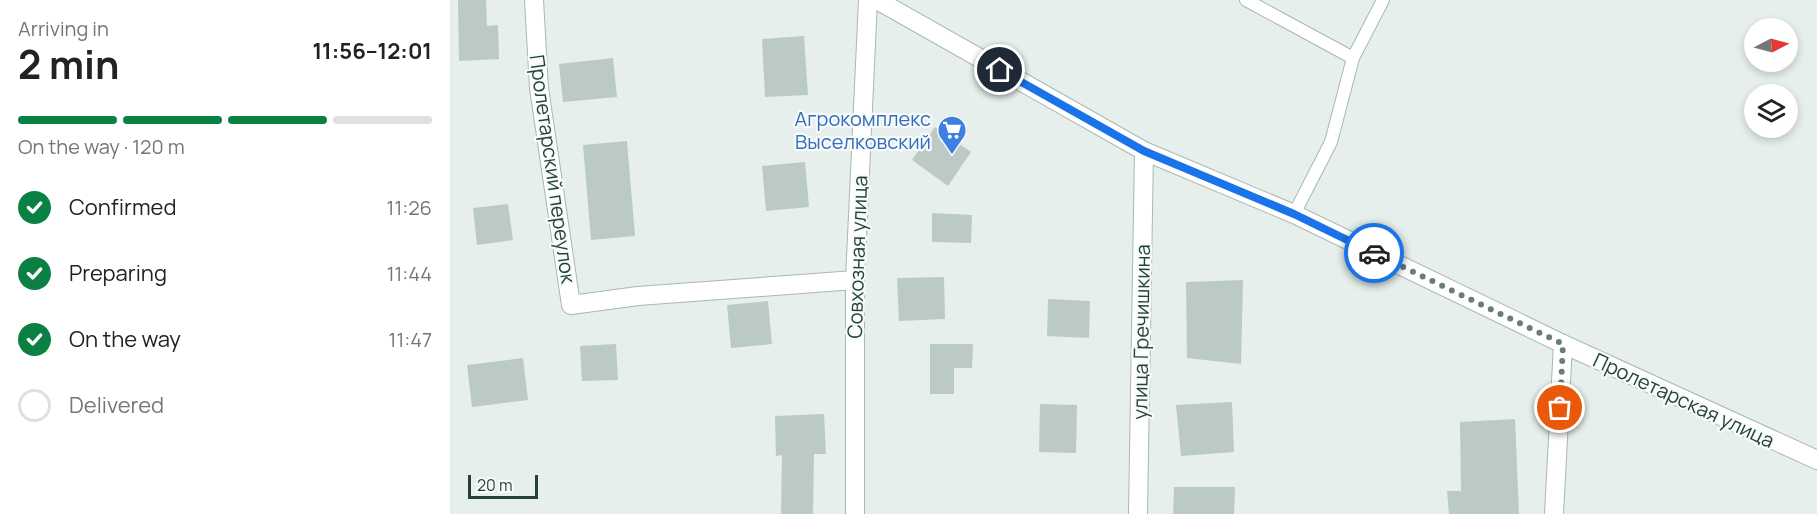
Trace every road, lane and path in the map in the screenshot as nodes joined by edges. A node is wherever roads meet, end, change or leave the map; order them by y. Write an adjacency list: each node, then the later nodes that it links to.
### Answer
1 (534, 0): 9 (street, Пролетарский переулок)
2 (868, 0): 9 (street, Совхозная улица)
3 (877, 0): 7 (street, Пролетарская улица)
4 (1246, 0): 6 (lane)
5 (1383, 0): 6 (lane)
6 (1353, 58): 8 (lane)
7 (1144, 151): 8 (street, Пролетарская улица); 13 (street, улица Гречишкина)
8 (1294, 214): 10 (street, Пролетарская улица)
9 (855, 280): 12 (street, Совхозная улица)
10 (1563, 344): 11 (street, Пролетарская улица); 14 (street)
11 (1817, 460)
12 (855, 514)
13 (1138, 514)
14 (1554, 514)

